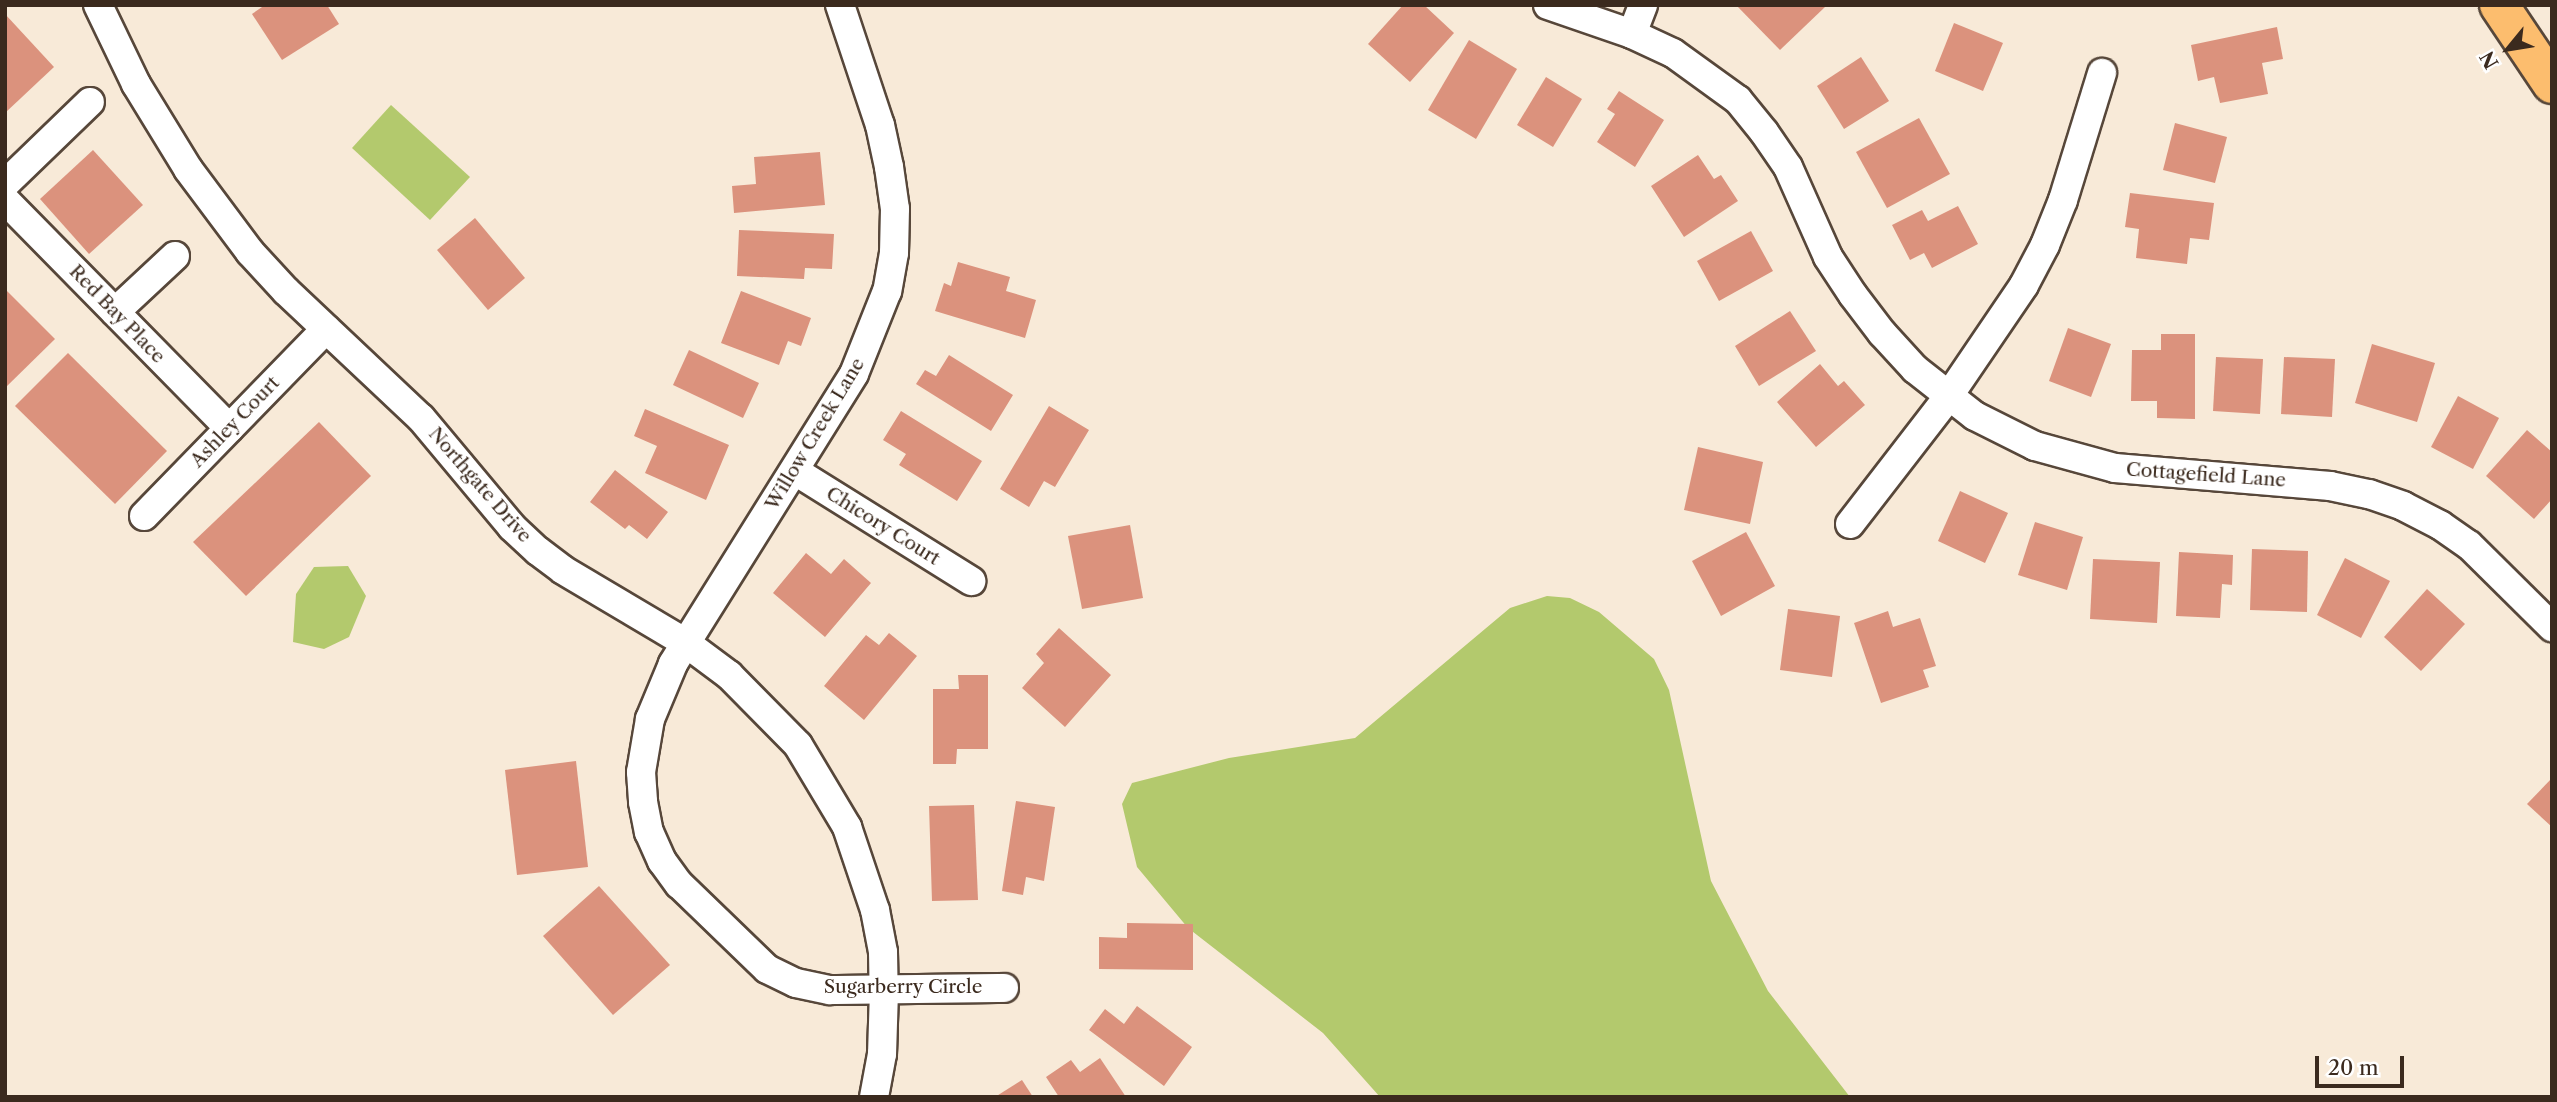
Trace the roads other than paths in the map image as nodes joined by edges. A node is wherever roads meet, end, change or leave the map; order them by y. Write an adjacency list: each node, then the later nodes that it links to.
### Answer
1 (841, 5): 17 (street, Willow Creek Lane)
2 (1548, 5): 6 (street, Cottagefield Lane)
3 (1643, 5): 6 (street)
4 (2499, 5): 8 (highway)
5 (106, 8): 14 (street, Northgate Drive)
6 (1632, 34): 15 (street, Cottagefield Lane)
7 (2102, 73): 15 (street)
8 (2552, 84)
9 (90, 102): 10 (street)
10 (5, 184)
11 (5, 200): 13 (street, Red Bay Place)
12 (175, 256): 13 (street)
13 (115, 312): 16 (street, Red Bay Place)
14 (326, 329): 16 (street, Ashley Court); 22 (street, Northgate Drive)
15 (1948, 397): 19 (street); 21 (street, Cottagefield Lane)
16 (229, 428): 18 (street, Ashley Court)
17 (794, 471): 20 (street, Chicory Court); 22 (street, Willow Creek Lane)
18 (144, 516)
19 (1850, 524)
20 (971, 581)
21 (2552, 628)
22 (686, 643): 24 (street, Northgate Drive); 24 (street, Sugarberry Circle)
23 (1004, 988): 24 (street, Sugarberry Circle)
24 (884, 991): 25 (street, Northgate Drive)
25 (874, 1097)

